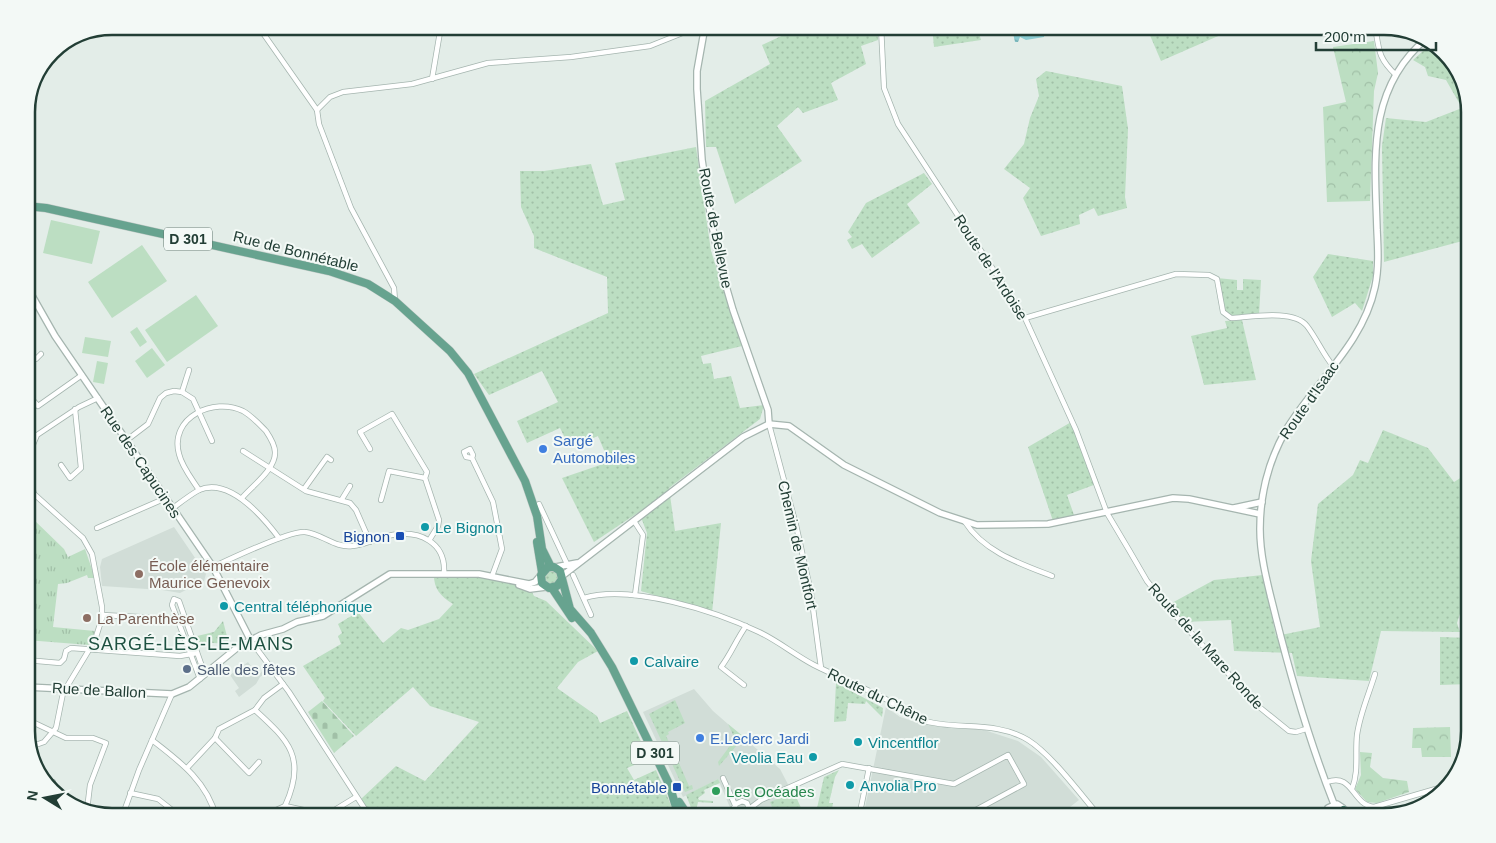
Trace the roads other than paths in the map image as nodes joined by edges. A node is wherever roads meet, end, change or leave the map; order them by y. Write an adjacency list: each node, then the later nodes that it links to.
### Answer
1 (264, 35): 10 (street)
2 (439, 35): 9 (street)
3 (678, 35): 9 (street)
4 (704, 35): 25 (street, Route de Bellevue)
5 (881, 35): 14 (street, Route de l'Ardoise)
6 (1377, 35): 8 (street)
7 (1421, 44): 8 (street, Route d'Isaac)
8 (1396, 76): 17 (street, Route d'Isaac)
9 (432, 79): 10 (street)
10 (316, 110): 13 (street)
11 (35, 208): 13 (main road, Rue de Bonnétable / D 301)
12 (35, 301): 19 (street, Rue des Capucines)
13 (395, 301): 45 (main road, Rue de Bonnétable / D 301)
14 (1025, 318): 17 (street); 48 (street, Route de l'Ardoise)
15 (41, 354): 16 (street)
16 (35, 358)
17 (1333, 366): 44 (street, Route d'Isaac)
18 (189, 370): 20 (street)
19 (82, 375): 21 (street, Rue des Capucines); 22 (street)
20 (182, 392): 24 (street); 27 (street)
21 (98, 398): 23 (street); 27 (street, Rue des Capucines)
22 (35, 402)
23 (75, 409): 26 (street); 33 (street)
24 (200, 411): 28 (street); 34 (street); 37 (street)
25 (769, 424): 50 (street); 51 (street); 81 (street, Chemin de Montfort)
26 (35, 438)
27 (127, 440): 40 (street, Rue des Capucines)
28 (212, 441)
29 (370, 449): 35 (street)
30 (243, 451): 34 (street)
31 (472, 458): 63 (street)
32 (331, 460): 38 (street)
33 (61, 465)
34 (269, 468): 38 (street); 41 (street)
35 (425, 478): 43 (street); 54 (street)
36 (350, 486): 42 (street)
37 (200, 490): 41 (street); 46 (street)
38 (304, 490): 42 (street)
39 (35, 495): 70 (street)
40 (166, 498): 46 (street, Rue des Capucines); 52 (street)
41 (242, 498): 53 (street)
42 (342, 499): 55 (street)
43 (381, 500)
44 (1262, 502): 47 (street); 49 (street, Route d'Isaac)
45 (536, 506): 57 (street); 59 (main road, D 301); 61 (main road, D 301)
46 (173, 508): 58 (street, Rue des Capucines)
47 (1234, 508): 48 (street); 49 (street)
48 (1107, 511): 51 (street); 91 (street, Route de la Mare Ronde)
49 (1260, 514): 91 (street, Route d'Isaac)
50 (634, 521): 56 (street); 68 (street)
51 (965, 522): 64 (street)
52 (96, 528)
53 (278, 538): 55 (street); 58 (street)
54 (430, 540): 55 (street); 60 (street)
55 (370, 542)
56 (579, 563): 57 (street); 65 (street)
57 (568, 566): 59 (street)
58 (214, 567): 75 (street, Rue des Capucines)
59 (554, 567): 61 (main road); 65 (main road)
60 (444, 573): 63 (street); 75 (street)
61 (541, 573): 66 (street); 67 (main road)
62 (572, 575): 69 (street)
63 (492, 576): 66 (street)
64 (1052, 576)
65 (562, 578): 67 (main road); 77 (main road, D 301)
66 (505, 579): 67 (street)
67 (549, 588): 77 (main road, D 301)
68 (635, 595): 69 (street, Route du Chêne); 74 (street, Route du Chêne)
69 (584, 598): 71 (street)
70 (102, 615): 73 (street); 76 (street)
71 (591, 615)
72 (184, 618): 73 (street); 73 (street); 78 (street)
73 (177, 619): 79 (street)
74 (746, 626): 81 (street, Route du Chêne); 85 (street)
75 (251, 641): 83 (street); 84 (street)
76 (91, 649): 79 (street); 80 (street); 87 (street)
77 (603, 651): 105 (main road, D 301)
78 (197, 653): 79 (street); 83 (street)
79 (190, 655): 83 (street)
80 (35, 661)
81 (821, 668): 127 (street, Route du Chêne)
82 (1375, 674): 102 (street)
83 (202, 677): 88 (street)
84 (283, 684): 89 (street); 106 (street)
85 (744, 685)
86 (35, 687): 87 (street, Rue de Ballon)
87 (66, 689): 88 (street, Rue de Ballon); 92 (street)
88 (172, 694): 94 (street)
89 (254, 710): 93 (street); 111 (street)
90 (35, 723): 92 (street)
91 (1306, 729): 100 (street, Route d'Isaac)
92 (54, 732): 95 (street); 109 (street)
93 (215, 738): 96 (street); 97 (street)
94 (152, 740): 97 (street); 104 (street)
95 (36, 745)
96 (259, 762)
97 (187, 768): 115 (street)
98 (869, 768): 107 (street); 125 (street); 126 (street)
99 (724, 778): 101 (street)
100 (1327, 782): 102 (street); 110 (street, Route d'Isaac)
101 (730, 789): 108 (street); 112 (street)
102 (1352, 790): 103 (street)
103 (1433, 790)
104 (130, 793): 113 (street); 114 (street)
105 (674, 794): 120 (main road, D 301); 121 (main road, D 301)
106 (356, 797): 118 (street); 119 (street)
107 (761, 800): 108 (street); 124 (street)
108 (744, 802): 112 (street); 123 (street)
109 (88, 804)
110 (1334, 804): 128 (street); 129 (street)
111 (284, 806): 116 (street); 117 (street)
112 (734, 806): 122 (street)
113 (125, 808)
114 (168, 808)
115 (214, 808)
116 (280, 808)
117 (294, 808)
118 (338, 808)
119 (363, 808)
120 (677, 808)
121 (683, 808)
122 (731, 808)
123 (746, 808)
124 (753, 808)
125 (861, 808)
126 (980, 808)
127 (1092, 808)
128 (1328, 808)
129 (1342, 808)

